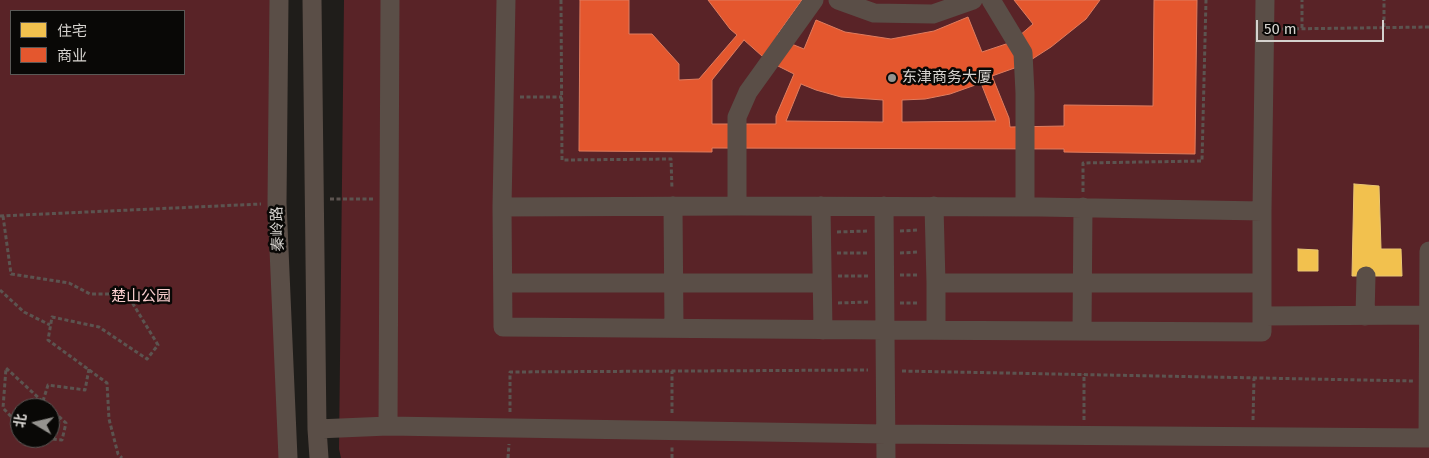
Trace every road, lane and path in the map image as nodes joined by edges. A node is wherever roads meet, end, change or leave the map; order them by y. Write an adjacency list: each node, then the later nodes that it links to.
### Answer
1 (279, 0): 23 (street, 秦岭路)
2 (312, 0): 21 (street)
3 (390, 0): 22 (street)
4 (506, 0): 20 (street)
5 (561, 0): 19 (path)
6 (814, 0): 25 (street)
7 (838, 0): 14 (street)
8 (973, 0): 14 (street)
9 (992, 0): 29 (street)
10 (1206, 0): 31 (path)
11 (1265, 0): 18 (street)
12 (1302, 0): 17 (path)
13 (1384, 0): 15 (path)
14 (875, 7)
15 (1384, 27): 16 (path); 17 (path)
16 (1429, 27)
17 (1302, 28): 18 (path)
18 (1264, 29): 32 (street)
19 (562, 97): 20 (path); 24 (path)
20 (504, 98): 30 (street)
21 (315, 199): 22 (path); 61 (street)
22 (389, 200): 59 (street)
23 (277, 203): 33 (path); 65 (street, 秦岭路)
24 (673, 206): 25 (street); 30 (street); 38 (street)
25 (737, 206): 26 (street)
26 (821, 206): 27 (street); 39 (street)
27 (884, 206): 28 (street); 49 (street)
28 (934, 206): 29 (street); 36 (street)
29 (1026, 206): 31 (street)
30 (502, 207): 37 (street)
31 (1083, 207): 32 (street); 40 (street)
32 (1262, 211): 41 (street)
33 (1, 216): 46 (path)
34 (1429, 251): 43 (street)
35 (1366, 276): 45 (street)
36 (936, 282): 40 (street); 50 (street)
37 (502, 283): 38 (street); 47 (street)
38 (673, 283): 39 (street); 47 (street)
39 (822, 283): 48 (street)
40 (1082, 283): 41 (street); 51 (street)
41 (1262, 283): 44 (street)
42 (0, 290): 46 (path)
43 (1429, 315): 45 (street); 54 (street)
44 (1262, 316): 45 (street); 51 (street)
45 (1365, 316)
46 (50, 325): 52 (path)
47 (674, 328): 48 (street)
48 (823, 330): 49 (street)
49 (885, 330): 50 (street); 53 (street)
50 (936, 330): 51 (street)
51 (1082, 331)
52 (89, 370): 56 (path); 64 (path)
53 (885, 370): 54 (path); 60 (path); 62 (street)
54 (1428, 381): 62 (street)
55 (40, 398): 57 (path)
56 (44, 398)
57 (10, 415)
58 (60, 417): 63 (path)
59 (388, 426): 60 (street); 61 (street)
60 (509, 428): 62 (street); 67 (path)
61 (317, 429): 66 (street)
62 (886, 434): 68 (street)
63 (60, 440)
64 (122, 458)
65 (288, 458)
66 (319, 458)
67 (508, 458)
68 (886, 458)

